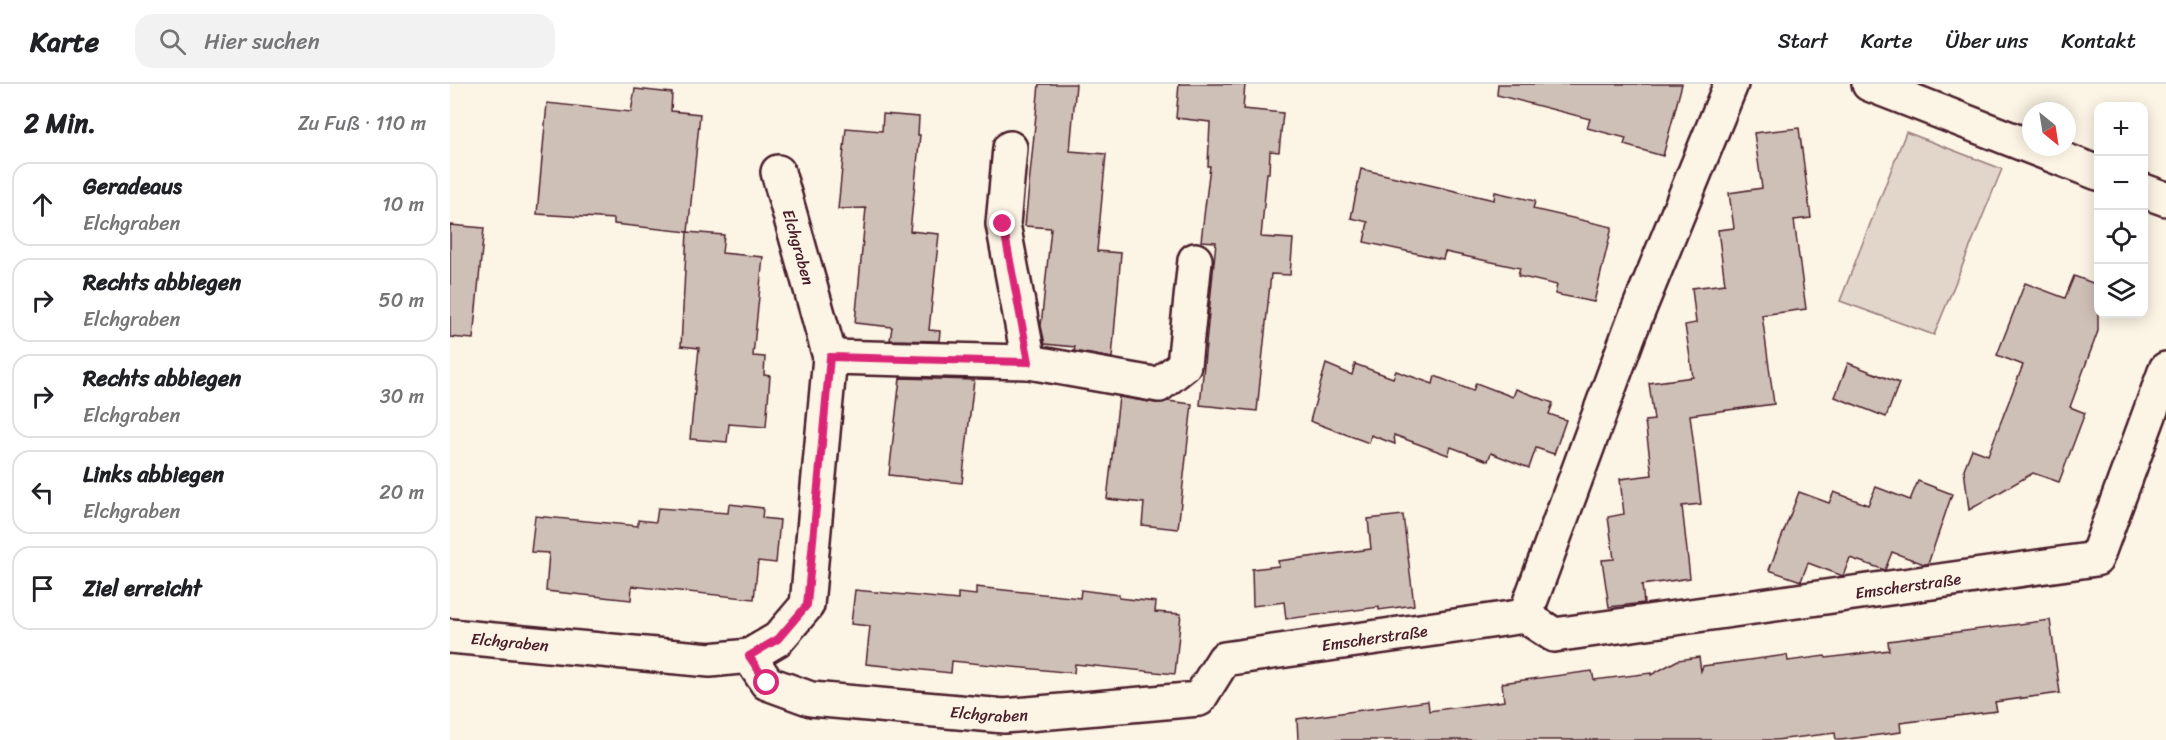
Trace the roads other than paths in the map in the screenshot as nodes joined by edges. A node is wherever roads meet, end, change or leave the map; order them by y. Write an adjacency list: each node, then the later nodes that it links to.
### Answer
1 (1731, 84): 12 (street)
2 (1869, 84): 4 (street)
3 (1010, 148): 10 (street)
4 (2094, 171)
5 (778, 172): 9 (street, Elchgraben)
6 (2148, 192): 7 (street)
7 (2166, 199)
8 (1195, 260): 10 (street)
9 (830, 357): 10 (street); 14 (street, Elchgraben)
10 (1029, 362)
11 (2166, 369): 12 (street, Emscherstraße)
12 (1524, 616): 15 (street, Emscherstraße)
13 (450, 636): 14 (street, Elchgraben)
14 (749, 656): 15 (street, Elchgraben)
15 (1224, 659)

